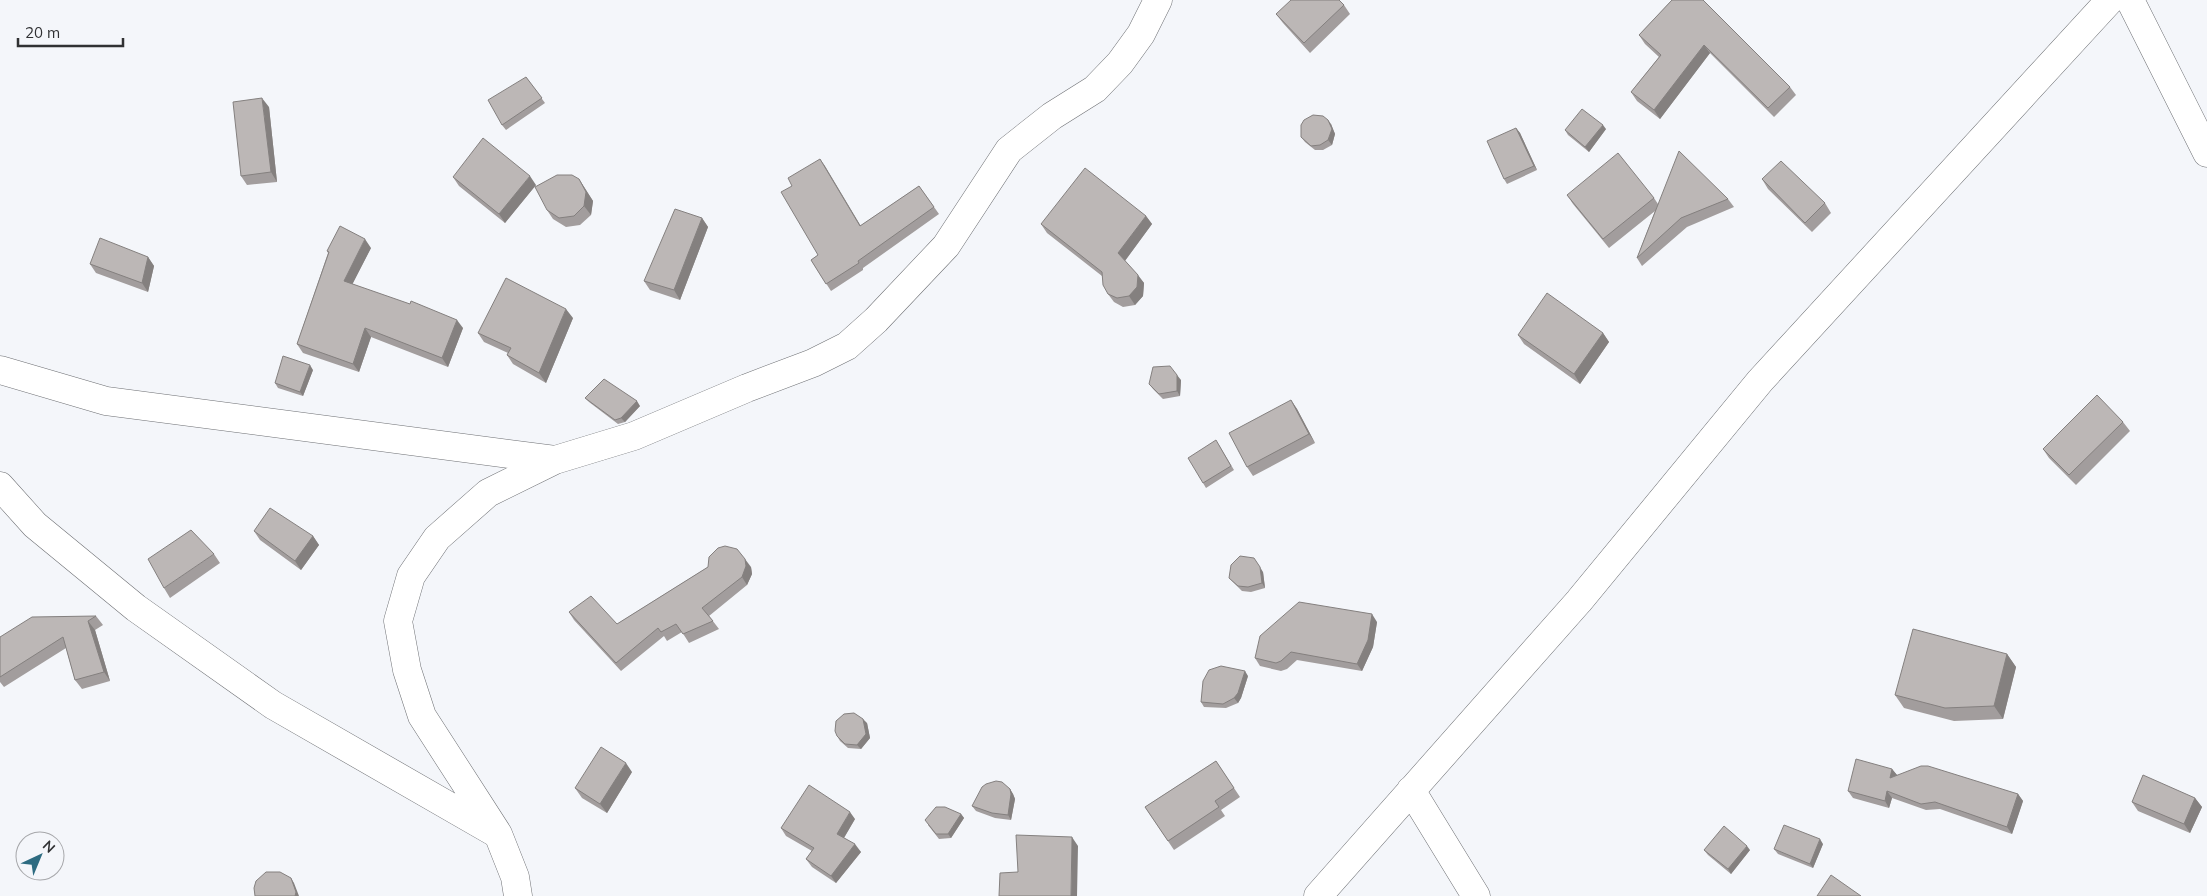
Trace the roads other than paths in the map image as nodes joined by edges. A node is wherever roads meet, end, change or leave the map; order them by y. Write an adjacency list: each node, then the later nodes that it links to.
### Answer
1 (1158, 0): 6 (street)
2 (2110, 0): 8 (street)
3 (2130, 0): 4 (street)
4 (2207, 153)
5 (0, 370): 6 (street)
6 (555, 460): 9 (street)
7 (0, 486): 9 (street)
8 (1412, 790): 11 (street); 12 (street)
9 (498, 834): 10 (street)
10 (518, 896)
11 (1318, 896)
12 (1476, 896)

